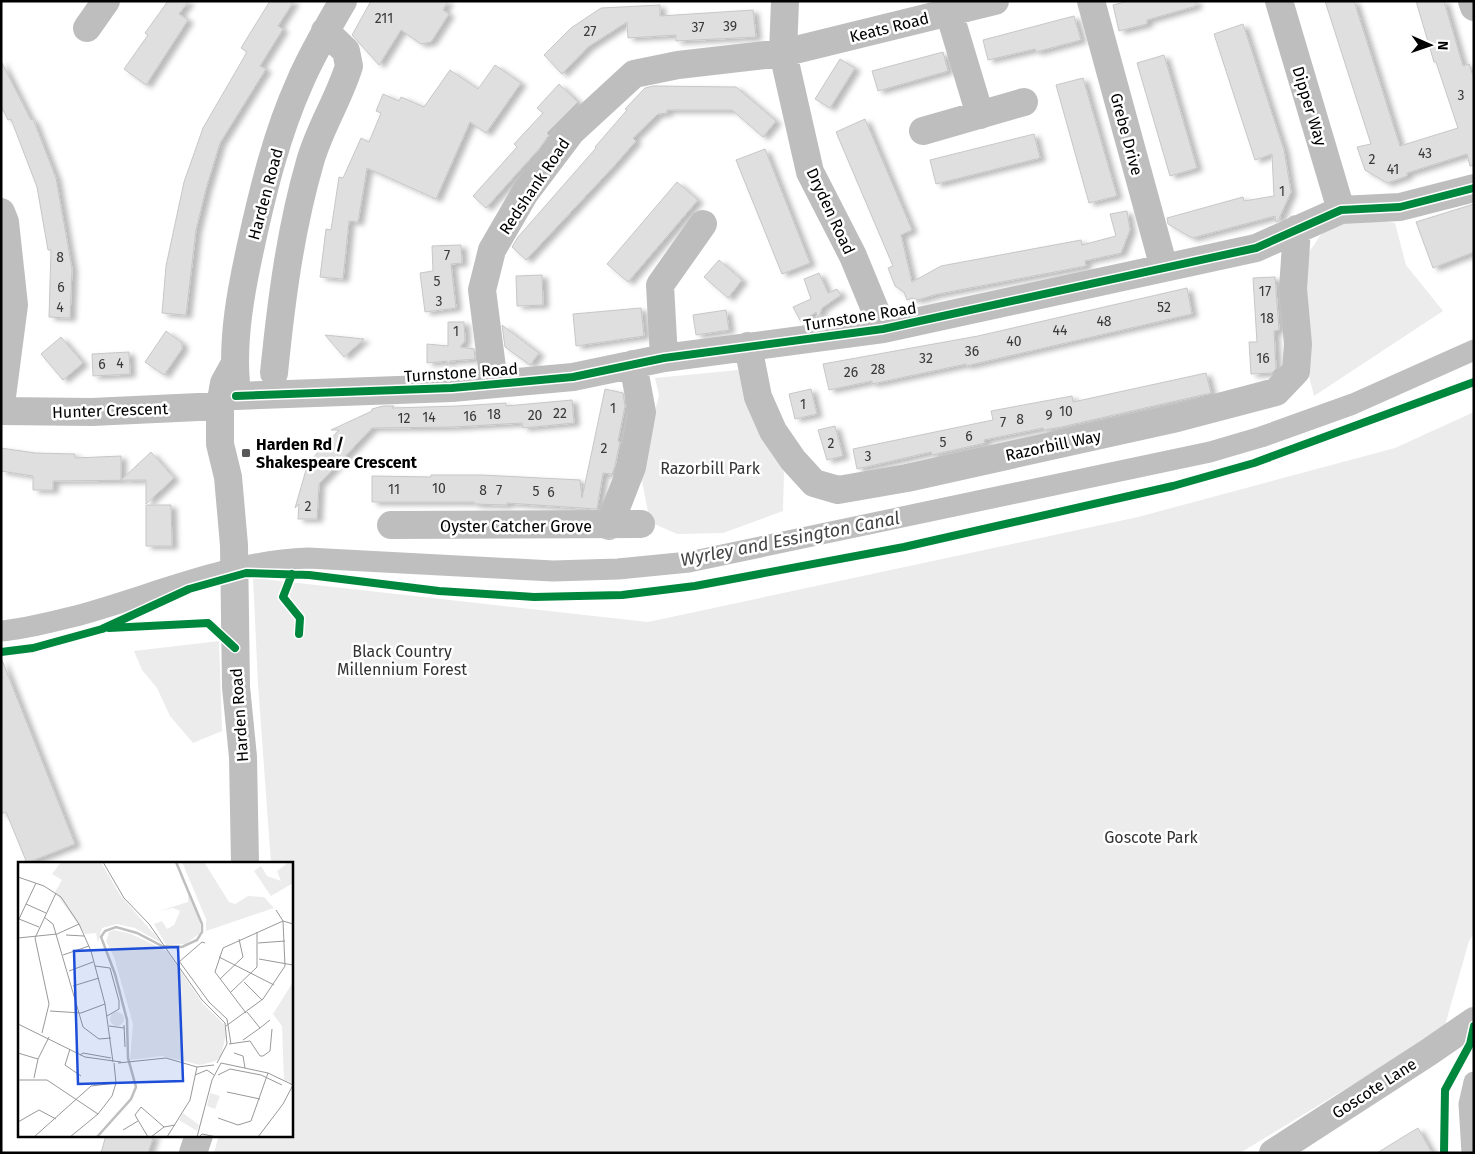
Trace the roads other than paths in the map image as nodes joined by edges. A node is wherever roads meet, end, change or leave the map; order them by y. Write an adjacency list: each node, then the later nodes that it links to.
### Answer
1 (106, 1): 10 (street)
2 (343, 1): 11 (street, Harden Road)
3 (785, 1): 12 (street, Dryden Road)
4 (995, 1): 9 (street, Keats Road)
5 (1091, 1): 21 (street, Grebe Drive)
6 (1279, 1): 17 (street, Dipper Way)
7 (1472, 1): 8 (street)
8 (1474, 7)
9 (949, 12): 12 (street, Keats Road); 14 (street)
10 (87, 28)
11 (325, 32): 26 (street); 28 (street, Harden Road)
12 (783, 53): 22 (street, Dryden Road); 27 (street, Redshank Road)
13 (1024, 102): 14 (street)
14 (980, 115): 15 (street)
15 (923, 132)
16 (1474, 188): 17 (street, Turnstone Road)
17 (1341, 210): 20 (street, Turnstone Road)
18 (1, 212): 29 (street)
19 (703, 224): 24 (street)
20 (1297, 230): 21 (street, Turnstone Road); 23 (street, Razorbill Way)
21 (1164, 268): 22 (street, Turnstone Road)
22 (882, 329): 23 (street, Turnstone Road)
23 (748, 346): 24 (street, Turnstone Road)
24 (664, 358): 25 (street, Turnstone Road)
25 (633, 364): 27 (street, Turnstone Road); 33 (street)
26 (274, 374)
27 (494, 383): 28 (street, Turnstone Road)
28 (228, 401): 30 (street, Hunter Crescent); 34 (street, Harden Road)
29 (1, 404)
30 (1, 411)
31 (641, 524): 33 (street, Oyster Catcher Grove)
32 (391, 525): 33 (street, Oyster Catcher Grove)
33 (609, 526)
34 (245, 862)
35 (1474, 1021): 37 (street, Goscote Lane)
36 (199, 1136): 38 (street)
37 (1308, 1144): 39 (street, Goscote Lane)
38 (193, 1153)
39 (1272, 1153)

